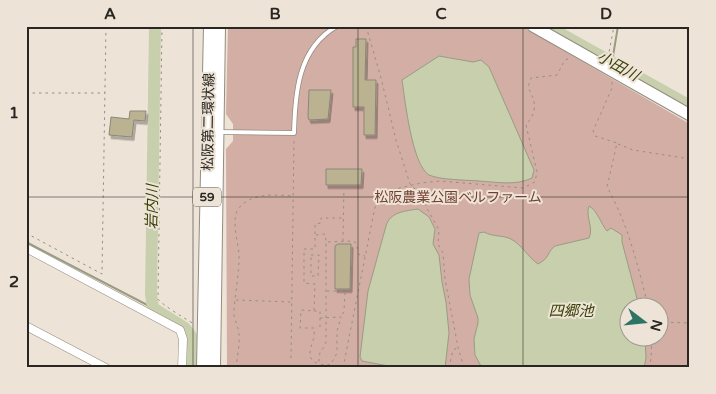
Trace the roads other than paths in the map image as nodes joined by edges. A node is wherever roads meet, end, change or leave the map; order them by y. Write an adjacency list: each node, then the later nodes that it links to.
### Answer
1 (210, 26): 11 (main road, 松阪第二環状線 / 59)
2 (219, 26): 6 (main road, 松阪第二環状線 / 59)
3 (338, 26): 6 (lane)
4 (532, 26): 5 (street)
5 (690, 115)
6 (218, 132): 12 (main road, 松阪第二環状線 / 59)
7 (26, 248): 10 (street)
8 (26, 326): 9 (street)
9 (106, 368)
10 (182, 368)
11 (204, 368)
12 (214, 368)

